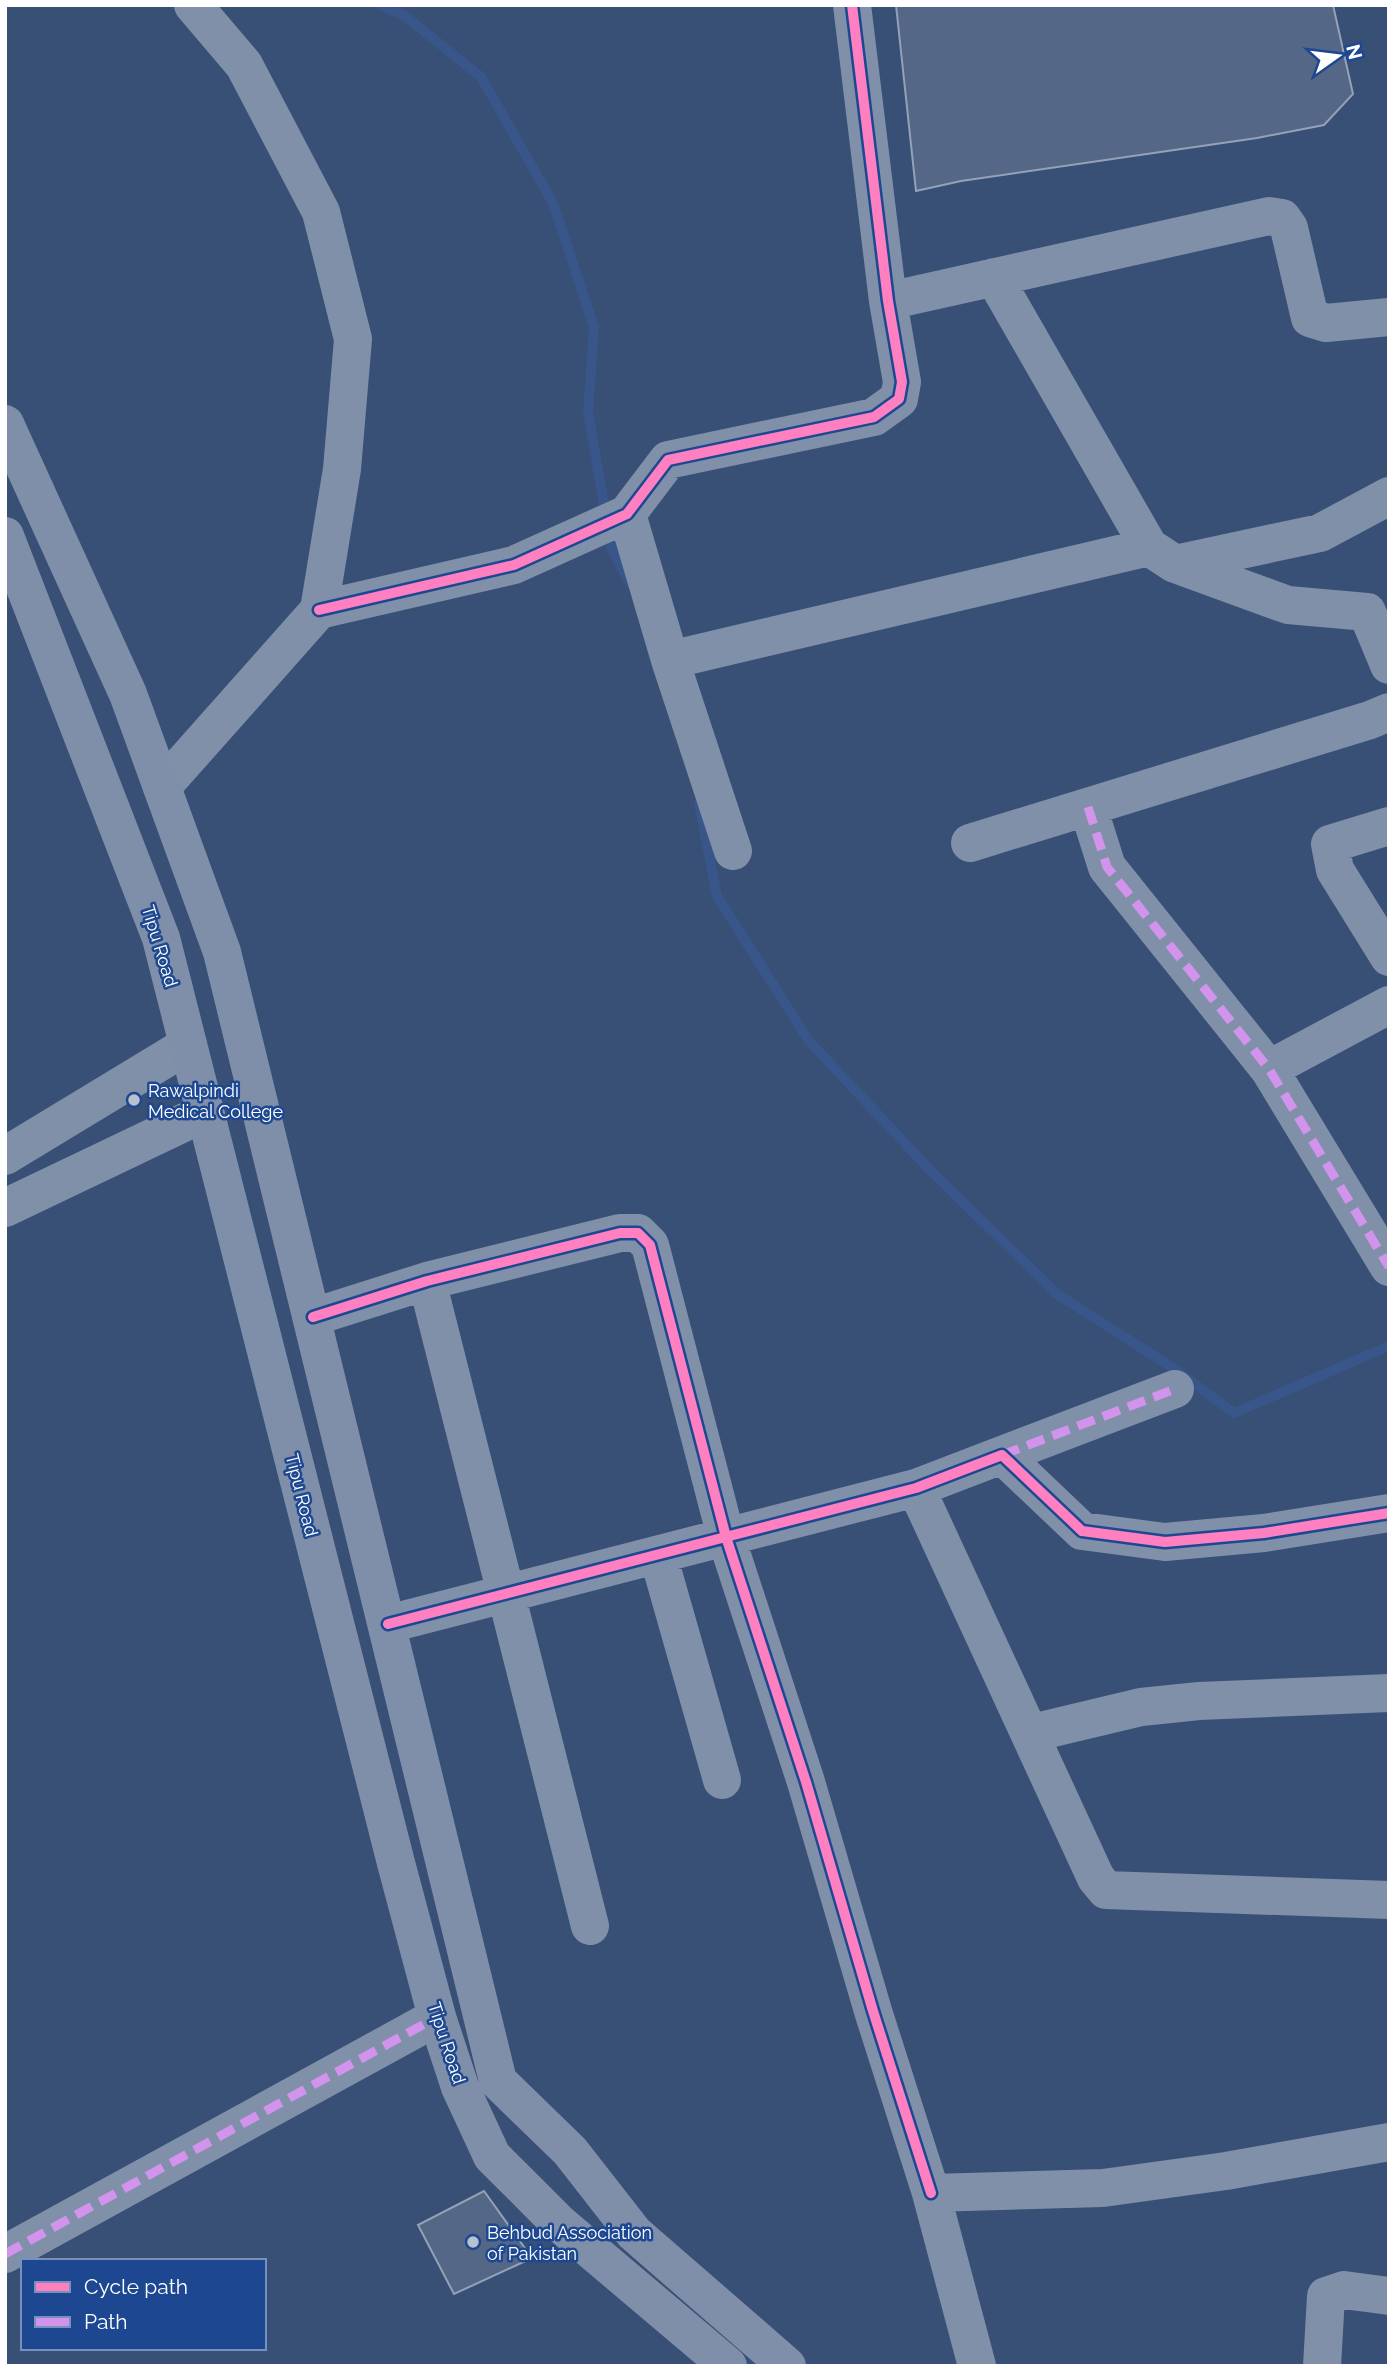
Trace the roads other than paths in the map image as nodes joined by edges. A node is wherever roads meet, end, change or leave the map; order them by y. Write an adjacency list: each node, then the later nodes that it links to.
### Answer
1 (193, 5): 11 (street)
2 (852, 5): 4 (street)
3 (994, 278): 4 (street); 5 (street); 10 (street)
4 (888, 301): 8 (street)
5 (1389, 317)
6 (5, 424): 15 (main road)
7 (1389, 496): 10 (street)
8 (626, 514): 11 (street); 12 (street)
9 (5, 536): 22 (main road, Tipu Road)
10 (1162, 556): 12 (street); 13 (street)
11 (318, 611): 15 (street)
12 (670, 660): 19 (street)
13 (1389, 665)
14 (1389, 712): 16 (street)
15 (162, 787): 29 (main road)
16 (1088, 807): 18 (street); 23 (street)
17 (1389, 826): 20 (street)
18 (970, 843)
19 (733, 851)
20 (1389, 957)
21 (1389, 1005): 23 (street)
22 (188, 1045): 24 (main road, Tipu Road); 25 (street)
23 (1269, 1069): 27 (street)
24 (204, 1113): 26 (street); 43 (main road, Tipu Road)
25 (5, 1156)
26 (5, 1208)
27 (1389, 1267)
28 (428, 1281): 29 (street); 34 (street); 36 (street)
29 (313, 1317): 37 (main road)
30 (1175, 1389): 31 (street)
31 (1002, 1455): 32 (street); 33 (street)
32 (916, 1488): 34 (street); 39 (street)
33 (1389, 1513)
34 (726, 1537): 35 (street); 45 (street)
35 (658, 1555): 36 (street); 40 (street)
36 (506, 1594): 37 (street); 42 (street)
37 (388, 1624): 49 (main road)
38 (1389, 1693): 39 (street)
39 (1032, 1733): 41 (street)
40 (722, 1780)
41 (1389, 1900)
42 (590, 1926)
43 (437, 2017): 46 (street); 48 (main road, Tipu Road)
44 (1389, 2142): 45 (street)
45 (930, 2193): 50 (street)
46 (5, 2254)
47 (1389, 2296): 51 (street)
48 (728, 2366)
49 (787, 2366)
50 (977, 2366)
51 (1322, 2366)

